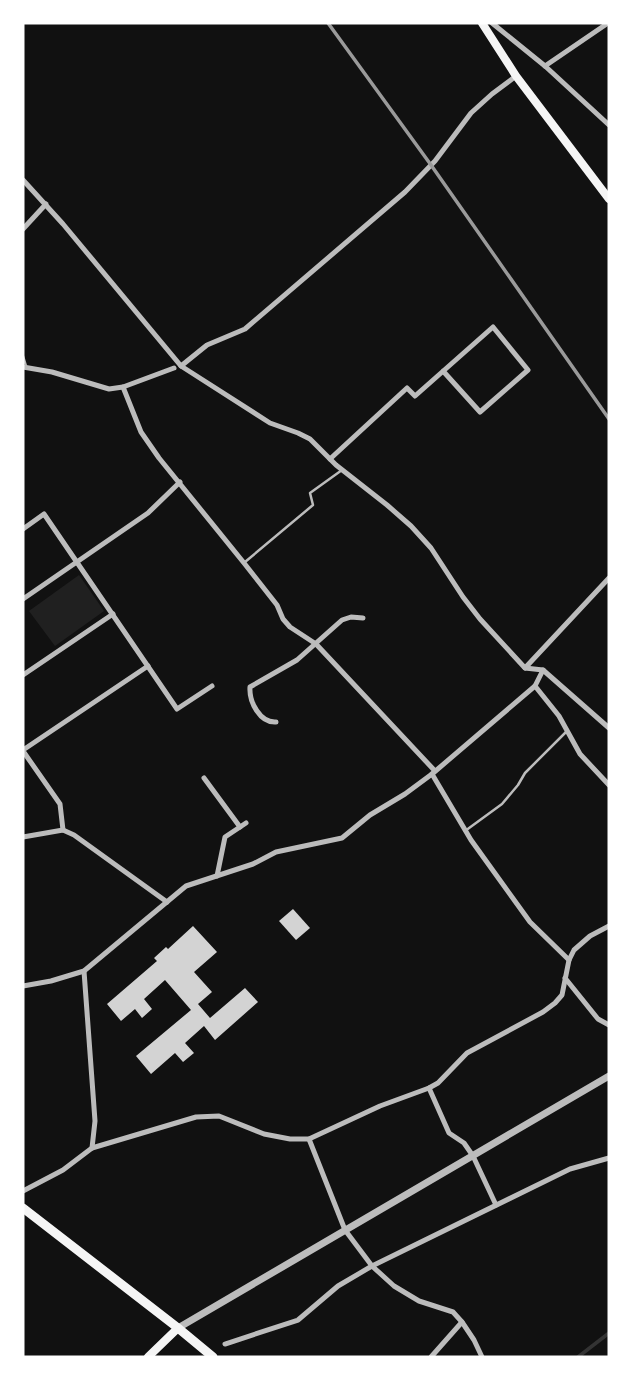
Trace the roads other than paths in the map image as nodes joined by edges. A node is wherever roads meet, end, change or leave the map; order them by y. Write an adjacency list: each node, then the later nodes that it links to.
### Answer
1 (482, 23): 5 (main road)
2 (492, 23): 4 (street)
3 (608, 23): 4 (street)
4 (545, 66): 6 (street)
5 (516, 76): 8 (main road); 12 (street)
6 (609, 125)
7 (23, 180): 9 (street)
8 (609, 200)
9 (46, 204): 10 (street); 12 (street)
10 (23, 229)
11 (23, 356): 13 (lane)
12 (181, 366): 17 (street)
13 (24, 367): 16 (street)
14 (174, 368): 16 (street)
15 (443, 371): 15 (street); 17 (street)
16 (123, 387): 19 (street)
17 (330, 459): 18 (street)
18 (342, 470): 22 (lane); 29 (street)
19 (180, 482): 21 (street); 22 (street)
20 (23, 529): 21 (street)
21 (77, 562): 24 (street); 25 (street)
22 (244, 563): 27 (street)
23 (609, 578): 29 (street)
24 (23, 599)
25 (113, 614): 28 (street); 31 (street)
26 (363, 618): 27 (street)
27 (316, 644): 34 (street); 38 (street)
28 (148, 666): 32 (street); 37 (street)
29 (525, 668): 30 (street)
30 (543, 670): 33 (street); 35 (street)
31 (23, 675)
32 (212, 686)
33 (535, 686): 36 (street); 38 (street)
34 (276, 722)
35 (609, 728)
36 (567, 731): 40 (street); 42 (lane)
37 (23, 751): 41 (street)
38 (434, 773): 42 (street); 44 (street)
39 (204, 778): 44 (street)
40 (609, 785)
41 (63, 830): 43 (street); 45 (street)
42 (465, 831): 47 (street)
43 (23, 837)
44 (217, 876): 45 (street)
45 (167, 902): 48 (street)
46 (609, 926): 47 (street)
47 (569, 960): 49 (street)
48 (84, 971): 50 (street); 55 (street)
49 (565, 978): 51 (street); 53 (street)
50 (23, 986)
51 (609, 1025)
52 (609, 1076): 56 (street)
53 (429, 1088): 54 (street); 56 (street)
54 (309, 1139): 55 (street); 61 (street)
55 (92, 1148): 58 (street)
56 (473, 1156): 59 (street); 61 (street)
57 (609, 1158): 59 (street)
58 (23, 1191)
59 (496, 1206): 62 (street)
60 (23, 1208): 64 (highway)
61 (345, 1230): 62 (street); 64 (street)
62 (372, 1266): 63 (street); 65 (street)
63 (462, 1322): 68 (street); 69 (street)
64 (178, 1328): 66 (main road); 67 (highway)
65 (225, 1344)
66 (148, 1357)
67 (213, 1357)
68 (431, 1357)
69 (482, 1357)

